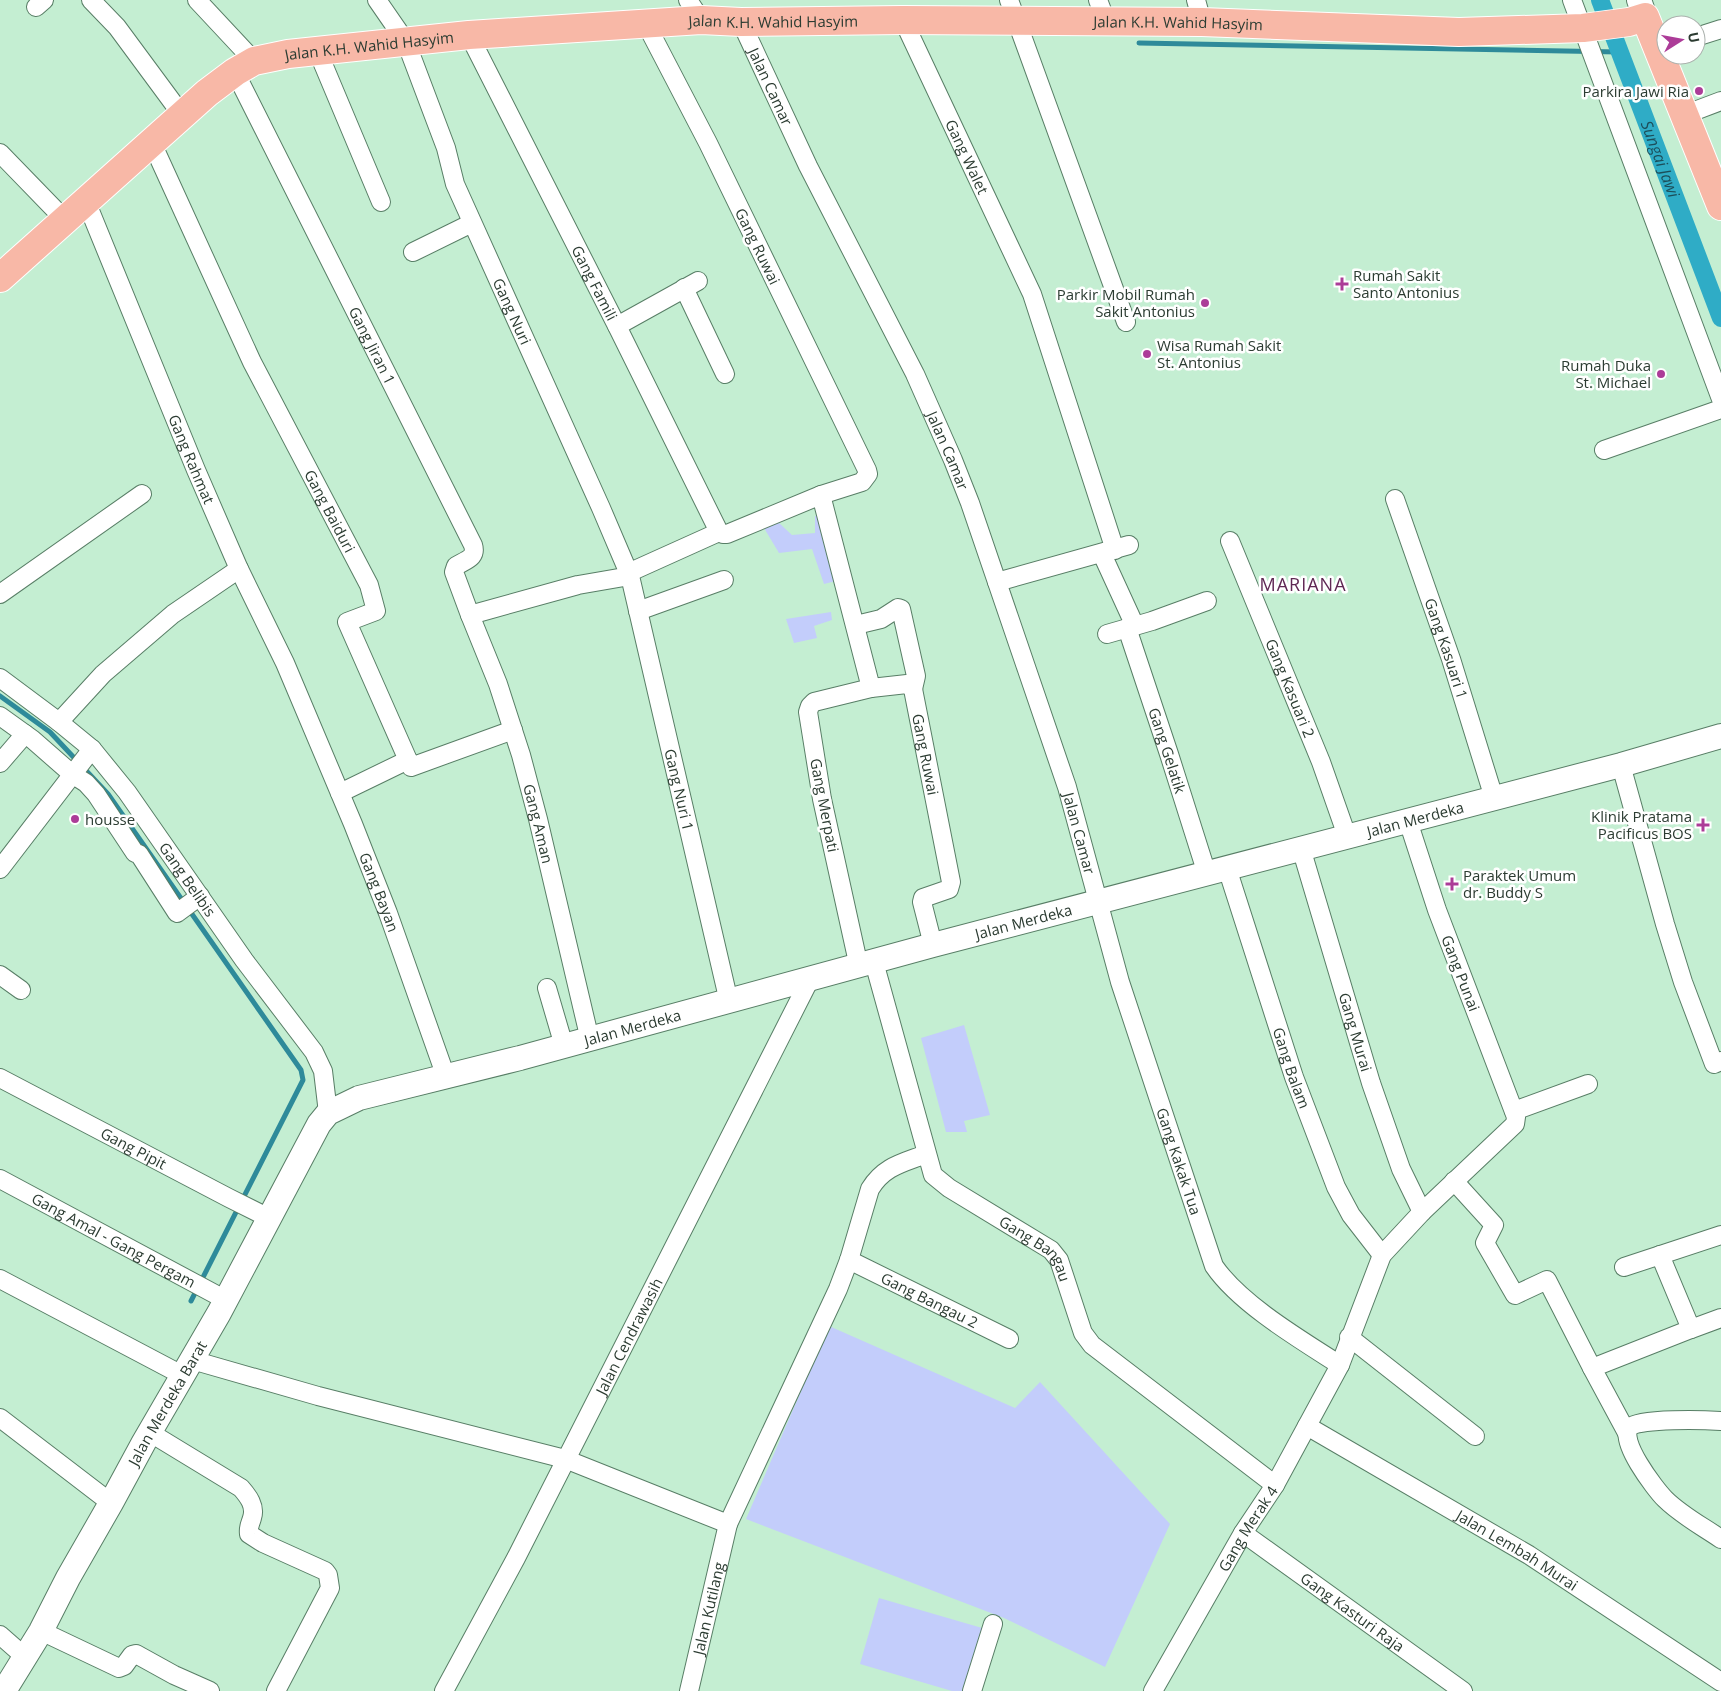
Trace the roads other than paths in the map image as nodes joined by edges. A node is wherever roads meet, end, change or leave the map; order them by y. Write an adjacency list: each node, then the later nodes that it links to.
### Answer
1 (91, 0): 23 (street)
2 (197, 0): 21 (street)
3 (376, 0): 18 (street, Gang Nuri)
4 (1572, 0): 16 (street)
5 (695, 10): 11 (main road, Jalan K.H. Wahid Hasyim); 12 (main road, Jalan K.H. Wahid Hasyim)
6 (1013, 10): 7 (main road, Jalan K.H. Wahid Hasyim); 10 (main road, Jalan K.H. Wahid Hasyim); 34 (street)
7 (1102, 10): 8 (main road, Jalan K.H. Wahid Hasyim)
8 (1199, 11): 16 (main road, Jalan K.H. Wahid Hasyim)
9 (1638, 13): 16 (main road, Jalan K.H. Wahid Hasyim); 17 (main road)
10 (903, 20): 11 (main road, Jalan K.H. Wahid Hasyim); 45 (street, Gang Walet)
11 (741, 22): 49 (street, Jalan Camar)
12 (646, 24): 15 (main road, Jalan K.H. Wahid Hasyim); 41 (street, Gang Ruwai)
13 (1721, 29): 14 (street)
14 (1706, 34)
15 (469, 35): 18 (main road, Jalan K.H. Wahid Hasyim); 35 (street, Gang Famili)
16 (1589, 39): 37 (street)
17 (1656, 39)
18 (406, 42): 19 (main road, Jalan K.H. Wahid Hasyim); 31 (street, Gang Nuri)
19 (318, 52): 21 (main road, Jalan K.H. Wahid Hasyim); 28 (street)
20 (1668, 65): 24 (main road)
21 (245, 67): 23 (main road, Jalan K.H. Wahid Hasyim); 53 (street, Gang Jiran 1)
22 (1721, 101): 24 (street)
23 (182, 115): 25 (main road, Jalan K.H. Wahid Hasyim)
24 (1684, 115): 29 (main road)
25 (152, 143): 27 (main road, Jalan K.H. Wahid Hasyim); 67 (street, Gang Baiduri)
26 (0, 153): 30 (street)
27 (86, 201): 30 (main road, Jalan K.H. Wahid Hasyim); 46 (street, Gang Rahmat)
28 (381, 202)
29 (1721, 206)
30 (65, 220): 33 (main road, Jalan K.H. Wahid Hasyim)
31 (472, 223): 32 (street); 47 (street, Gang Nuri)
32 (412, 252)
33 (0, 278)
34 (1126, 322)
35 (617, 326): 36 (street); 43 (street, Gang Famili)
36 (725, 374)
37 (1721, 398)
38 (1721, 409): 39 (street)
39 (1604, 450)
40 (142, 494): 50 (street)
41 (822, 495): 43 (street); 54 (street)
42 (1395, 499): 72 (street, Gang Kasuari 1)
43 (719, 532): 47 (street)
44 (1230, 542): 74 (street, Gang Kasuari 2)
45 (1115, 549): 49 (street); 55 (street, Gang Gelatik)
46 (239, 570): 60 (street, Gang Rahmat); 62 (street)
47 (629, 575): 52 (street, Gang Nuri 1); 53 (street)
48 (724, 580): 52 (street)
49 (997, 582): 80 (street, Jalan Camar)
50 (0, 594)
51 (1207, 601): 55 (street)
52 (638, 611): 87 (street, Gang Nuri 1)
53 (470, 615): 63 (street, Gang Aman)
54 (856, 625): 58 (street); 59 (street, Gang Ruwai)
55 (1131, 627): 56 (street); 78 (street, Gang Gelatik)
56 (1107, 634)
57 (0, 678): 62 (street, Gang Belibis)
58 (871, 688): 59 (street); 82 (street, Gang Merpati)
59 (913, 689): 81 (street, Gang Ruwai)
60 (306, 712): 71 (street, Gang Bayan)
61 (0, 716): 64 (street)
62 (59, 722): 66 (street, Gang Belibis)
63 (513, 730): 67 (street); 88 (street, Gang Aman)
64 (26, 734): 68 (street); 70 (street)
65 (1721, 736): 69 (street, Jalan Merdeka)
66 (90, 751): 70 (street); 75 (street, Gang Belibis)
67 (408, 760): 71 (street)
68 (0, 763)
69 (1621, 765): 72 (street, Jalan Merdeka); 90 (street)
70 (74, 772): 75 (street); 77 (street)
71 (340, 793): 91 (street, Gang Bayan)
72 (1494, 798): 73 (street, Jalan Merdeka)
73 (1408, 821): 74 (street, Jalan Merdeka); 95 (street, Gang Punai)
74 (1347, 836): 76 (street, Jalan Merdeka)
75 (149, 844): 79 (street, Gang Belibis); 79 (street)
76 (1301, 848): 78 (street, Jalan Merdeka); 99 (street, Gang Murai)
77 (0, 869)
78 (1217, 871): 80 (street, Jalan Merdeka); 102 (street, Gang Balam)
79 (192, 902): 94 (street, Gang Belibis)
80 (1098, 903): 81 (street, Jalan Merdeka); 112 (street, Gang Kakak Tua)
81 (932, 939): 82 (street, Jalan Merdeka)
82 (867, 964): 84 (street, Jalan Merdeka); 96 (street, Gang Bangau)
83 (0, 975): 86 (street)
84 (810, 979): 87 (street, Jalan Merdeka); 121 (street, Jalan Cendrawasih)
85 (547, 988): 89 (street)
86 (21, 990)
87 (729, 1002): 88 (street, Jalan Merdeka)
88 (590, 1040): 89 (street, Jalan Merdeka)
89 (564, 1046): 91 (street, Jalan Merdeka)
90 (1721, 1061)
91 (446, 1077): 94 (street, Jalan Merdeka)
92 (0, 1078): 100 (street, Gang Pipit)
93 (1588, 1084): 95 (street)
94 (328, 1112): 100 (street, Jalan Merdeka Barat)
95 (1514, 1117): 98 (street)
96 (926, 1154): 104 (street, Jalan Kutilang); 122 (street, Gang Bangau)
97 (0, 1179): 107 (street, Gang Amal - Gang Pergam)
98 (1454, 1181): 99 (street); 114 (street)
99 (1422, 1212): 102 (street)
100 (263, 1215): 107 (street, Jalan Merdeka Barat)
101 (1721, 1235): 103 (street)
102 (1382, 1255): 110 (street, Gang Merak 4)
103 (1660, 1255): 105 (street); 109 (street)
104 (850, 1260): 111 (street, Gang Bangau 2); 124 (street, Jalan Kutilang)
105 (1624, 1267)
106 (0, 1279): 113 (street)
107 (216, 1294): 113 (street, Jalan Merdeka Barat)
108 (1721, 1318): 109 (street)
109 (1691, 1329): 114 (street)
110 (1349, 1337): 112 (street, Gang Merak 4); 120 (street)
111 (1009, 1339)
112 (1340, 1365): 117 (street, Gang Merak 4)
113 (187, 1367): 118 (street, Jalan Merdeka Barat); 121 (street)
114 (1592, 1368): 119 (street)
115 (0, 1418): 123 (street)
116 (1721, 1421): 119 (street)
117 (1307, 1426): 122 (street, Gang Merak 4); 131 (street, Jalan Lembah Murai)
118 (149, 1432): 123 (street, Jalan Merdeka Barat); 135 (street)
119 (1627, 1433): 126 (street)
120 (1474, 1436)
121 (566, 1459): 124 (street); 132 (street, Jalan Cendrawasih)
122 (1275, 1485): 125 (street, Gang Merak 4)
123 (111, 1503): 128 (street, Jalan Merdeka Barat)
124 (728, 1524): 136 (street, Jalan Kutilang)
125 (1243, 1533): 138 (street, Gang Merak 4); 139 (street, Gang Kasturi Raja)
126 (1721, 1539)
127 (993, 1624): 137 (street)
128 (40, 1631): 130 (street, Jalan Merdeka Barat); 134 (street)
129 (0, 1635): 130 (street)
130 (25, 1657): 133 (street, Jalan Merdeka Barat)
131 (1721, 1682)
132 (450, 1689)
133 (4, 1691)
134 (210, 1691)
135 (276, 1691)
136 (689, 1691)
137 (972, 1691)
138 (1153, 1691)
139 (1463, 1691)

